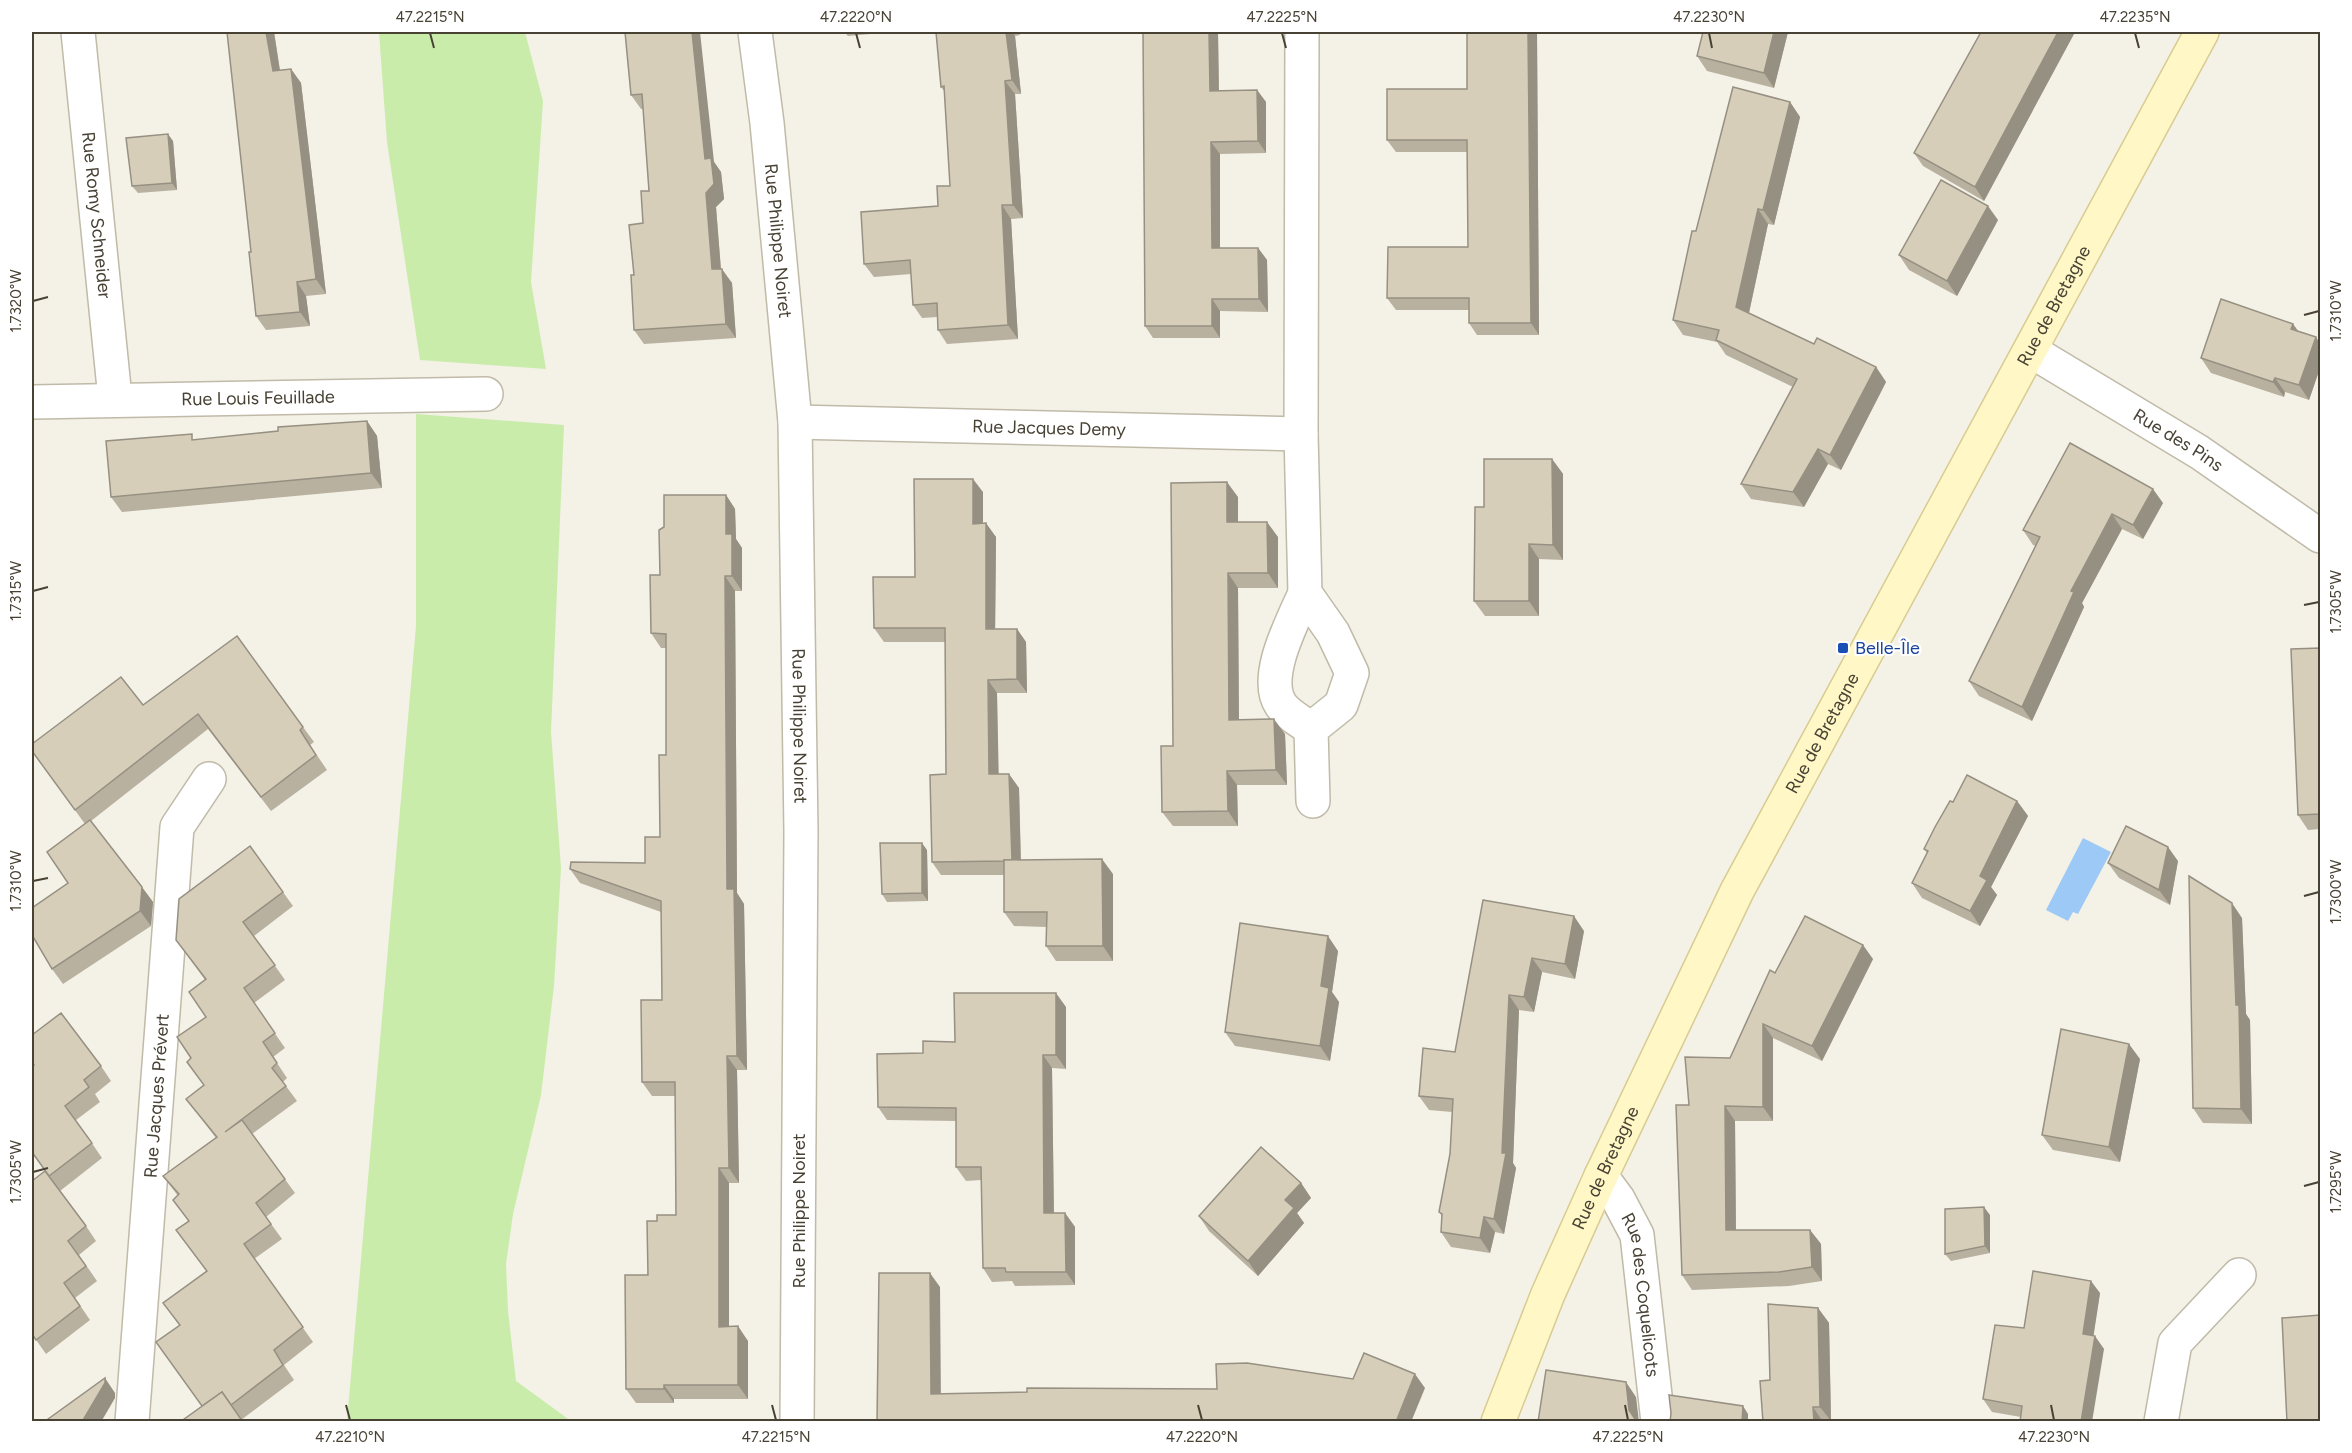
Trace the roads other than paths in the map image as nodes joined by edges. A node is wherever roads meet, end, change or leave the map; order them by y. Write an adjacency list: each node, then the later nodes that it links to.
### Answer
1 (78, 32): 7 (street, Rue Romy Schneider)
2 (755, 32): 9 (street, Rue Philippe Noiret)
3 (1302, 32): 10 (street)
4 (2202, 32): 5 (main road, Rue de Bretagne)
5 (2031, 351): 11 (street, Rue des Pins); 16 (main road, Rue de Bretagne)
6 (486, 394): 7 (street, Rue Louis Feuillade)
7 (116, 398): 8 (street, Rue Louis Feuillade)
8 (32, 402)
9 (795, 422): 10 (street, Rue Jacques Demy); 19 (street, Rue Philippe Noiret)
10 (1301, 434): 12 (street)
11 (2320, 536)
12 (1305, 593): 13 (street); 13 (street)
13 (1311, 729): 15 (street)
14 (209, 779): 18 (street, Rue Jacques Prévert)
15 (1313, 801)
16 (1601, 1176): 20 (main road, Rue de Bretagne); 21 (street, Rue des Coquelicots)
17 (2239, 1275): 22 (street)
18 (132, 1422)
19 (797, 1422)
20 (1498, 1422)
21 (1658, 1422)
22 (2161, 1422)

